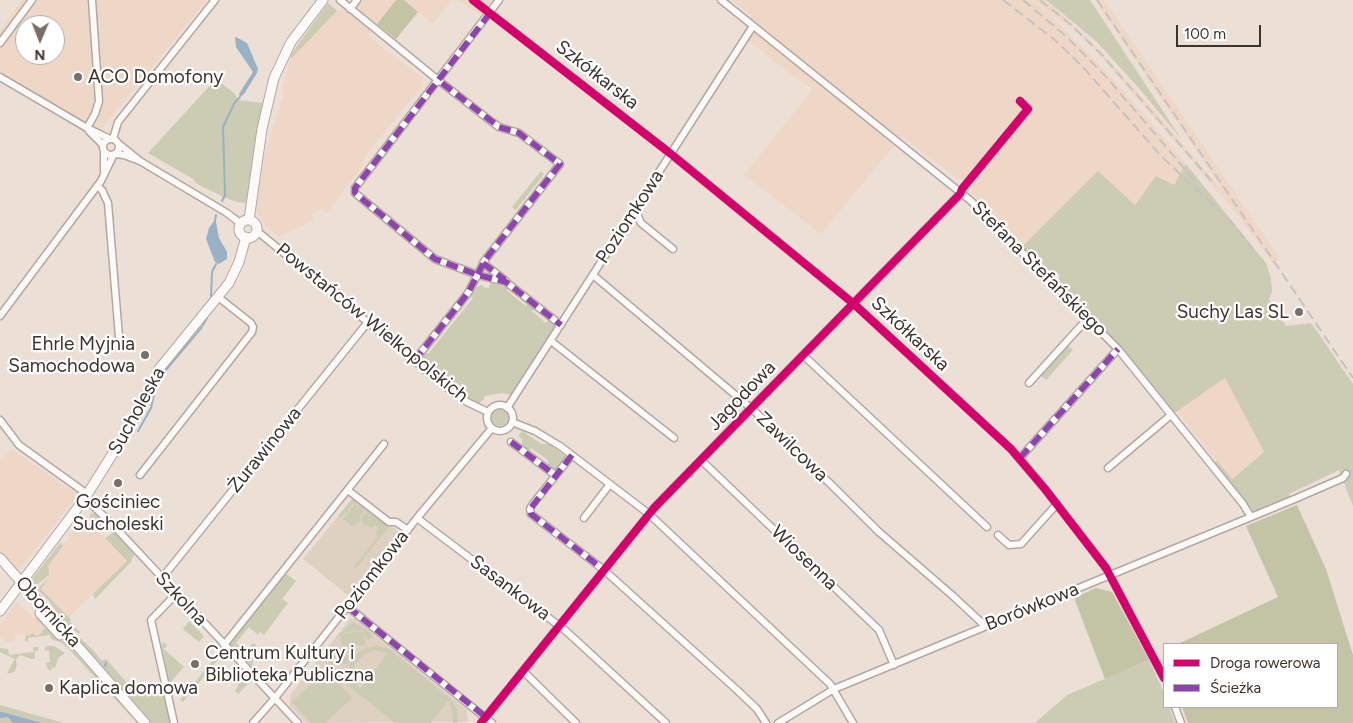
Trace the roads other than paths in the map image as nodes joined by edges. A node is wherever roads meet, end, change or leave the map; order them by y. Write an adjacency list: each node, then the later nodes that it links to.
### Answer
1 (32, 0): 13 (street)
2 (92, 0): 17 (street)
3 (215, 0): 18 (street)
4 (323, 0): 29 (street)
5 (340, 0): 10 (street)
6 (357, 0): 10 (street)
7 (473, 0): 11 (street, Szkółkarska)
8 (499, 0): 11 (street)
9 (721, 0): 12 (street, Stefana Stefańskiego)
10 (350, 9): 15 (street)
11 (490, 13): 15 (street); 22 (street, Szkółkarska)
12 (753, 26): 22 (street, Poziomkowa); 26 (street, Stefana Stefańskiego)
13 (0, 43)
14 (0, 77): 17 (street)
15 (438, 80): 34 (street); 35 (street)
16 (1020, 101): 26 (street, Jagodowa)
17 (87, 128): 18 (street); 20 (street)
18 (112, 139): 19 (street); 20 (street)
19 (119, 144): 21 (street); 23 (street)
20 (104, 148): 21 (street); 24 (street)
21 (114, 154): 23 (street); 24 (street)
22 (671, 154): 27 (street, Poziomkowa); 39 (street, Szkółkarska)
23 (140, 160): 29 (street)
24 (104, 175): 25 (street)
25 (97, 186): 40 (street); 44 (street)
26 (961, 192): 39 (street, Jagodowa); 41 (street, Stefana Stefańskiego)
27 (634, 212): 28 (street, Poziomkowa); 30 (street)
28 (628, 220): 30 (street); 36 (street, Poziomkowa)
29 (245, 221): 31 (street); 32 (street)
30 (641, 223): 33 (street)
31 (257, 230): 32 (street); 42 (street, Powstańców Wielkopolskich)
32 (246, 238): 38 (street, Sucholeska)
33 (673, 249)
34 (483, 263): 35 (street); 37 (street)
35 (478, 275): 37 (street); 48 (street)
36 (593, 275): 43 (street, Poziomkowa); 51 (street, Zawilcowa)
37 (510, 285): 43 (street)
38 (218, 297): 65 (street); 69 (street, Sucholeska)
39 (854, 304): 47 (street, Jagodowa); 61 (street, Szkółkarska)
40 (0, 316)
41 (1088, 318): 46 (street, Stefana Stefańskiego); 49 (street)
42 (368, 322): 48 (street, Powstańców Wielkopolskich); 82 (street, Żurawinowa)
43 (561, 325): 45 (street, Poziomkowa)
44 (119, 337)
45 (551, 341): 50 (street, Poziomkowa); 57 (street)
46 (1118, 349): 53 (street, Stefana Stefańskiego); 61 (street)
47 (803, 356): 51 (street, Jagodowa); 75 (street)
48 (414, 361): 52 (street, Powstańców Wielkopolskich)
49 (1029, 383)
50 (507, 408): 52 (street); 55 (street)
51 (752, 409): 62 (street, Jagodowa); 88 (street, Zawilcowa)
52 (488, 412): 56 (street)
53 (1171, 415): 63 (street); 72 (street, Stefana Stefańskiego)
54 (0, 420): 69 (street, Szkolna)
55 (512, 422): 56 (street); 60 (street)
56 (492, 428): 73 (street, Poziomkowa)
57 (674, 438)
58 (511, 442): 66 (street)
59 (384, 444): 68 (street)
60 (572, 455): 66 (street); 67 (street)
61 (1020, 458): 70 (street, Szkółkarska)
62 (701, 460): 71 (street, Jagodowa); 90 (street, Wiosenna)
63 (1108, 468)
64 (1346, 474): 72 (street, Borówkowa)
65 (140, 475)
66 (556, 475): 80 (street)
67 (610, 484): 71 (street); 74 (street)
68 (349, 491): 76 (street); 89 (street)
69 (86, 496): 82 (street, Szkolna); 83 (street, Sucholeska)
70 (1056, 504): 77 (street); 81 (street, Szkółkarska)
71 (649, 514): 80 (street, Jagodowa); 93 (street)
72 (1251, 517): 81 (street, Borówkowa)
73 (417, 518): 76 (street, Poziomkowa); 87 (street, Sasankowa)
74 (584, 518)
75 (987, 527)
76 (408, 530): 85 (street, Poziomkowa)
77 (998, 535)
78 (0, 558): 83 (street, Obornicka)
79 (0, 567): 83 (street, Obornicka)
80 (604, 570): 87 (street, Jagodowa); 104 (street)
81 (1110, 576): 88 (street, Borówkowa); 92 (street, Szkółkarska)
82 (162, 578): 84 (street, Szkolna)
83 (20, 585): 86 (street, Sucholeska); 97 (street, Obornicka)
84 (176, 594): 89 (street, Szkolna); 98 (street)
85 (348, 607): 94 (street, Poziomkowa); 96 (street)
86 (0, 611)
87 (560, 626): 91 (street, Jagodowa); 103 (street, Sasankowa)
88 (984, 627): 90 (street, Borówkowa)
89 (224, 646): 94 (street, Szkolna)
90 (894, 665): 93 (street, Borówkowa)
91 (523, 671): 96 (street, Jagodowa); 102 (street)
92 (1163, 676)
93 (834, 689): 105 (street, Borówkowa); 106 (street)
94 (275, 698): 99 (street, Poziomkowa); 100 (street, Szkolna)
95 (1175, 708): 107 (street)
96 (489, 720): 101 (street, Jagodowa)
97 (145, 723)
98 (174, 723)
99 (253, 723)
100 (298, 723)
101 (482, 723)
102 (576, 723)
103 (666, 723)
104 (766, 723)
105 (778, 723)
106 (853, 723)
107 (1181, 723)

